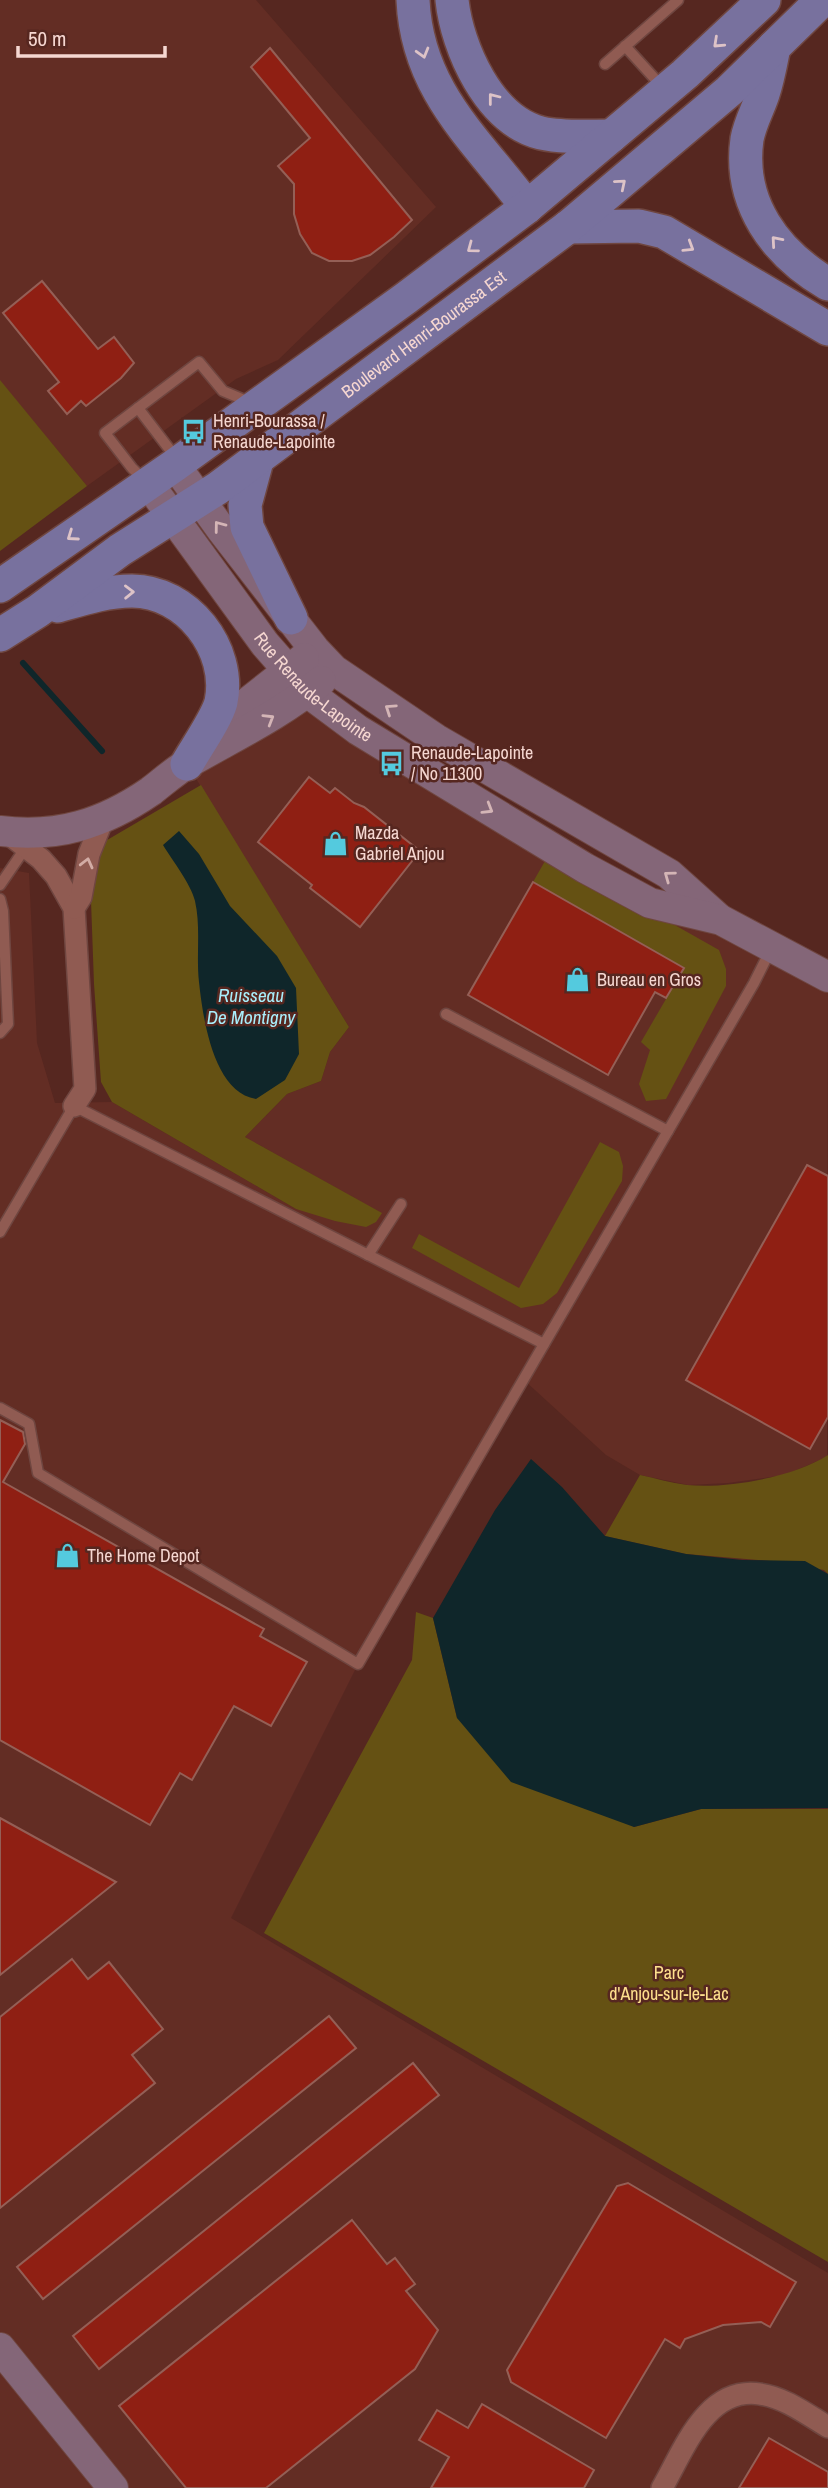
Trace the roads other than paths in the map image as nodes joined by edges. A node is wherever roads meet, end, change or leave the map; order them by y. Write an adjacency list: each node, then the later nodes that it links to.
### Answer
1 (413, 0): 11 (main road, one-way to 11)
2 (452, 0): 10 (main road, one-way to 2)
3 (678, 0): 6 (lane)
4 (764, 0): 10 (main road, one-way to 10)
5 (822, 0): 7 (main road, Boulevard Henri-Bourassa Est)
6 (625, 46): 8 (lane); 9 (lane)
7 (775, 47): 12 (main road, Boulevard Henri-Bourassa Est, one-way to 7); 13 (main road, one-way to 7)
8 (605, 64)
9 (656, 80)
10 (611, 136): 11 (main road)
11 (527, 206): 16 (main road, one-way to 16)
12 (568, 227): 14 (main road, one-way to 14); 17 (main road, Boulevard Henri-Bourassa Est)
13 (828, 284)
14 (828, 329)
15 (138, 408): 16 (lane); 18 (lane); 18 (lane)
16 (251, 409): 18 (main road)
17 (258, 457): 19 (main road, Boulevard Henri-Bourassa Est); 22 (main road)
18 (162, 474): 19 (street, Rue Renaude-Lapointe); 20 (main road, one-way to 20)
19 (187, 509): 21 (main road, Boulevard Henri-Bourassa Est); 22 (street, Rue Renaude-Lapointe, one-way to 19); 25 (street, Rue Renaude-Lapointe)
20 (0, 586)
21 (38, 611): 23 (main road, Boulevard Henri-Bourassa Est); 27 (main road, one-way to 27)
22 (291, 618): 24 (street, Rue Renaude-Lapointe)
23 (0, 635)
24 (325, 660): 25 (street); 26 (street, Rue Renaude-Lapointe, one-way to 24)
25 (297, 681): 26 (street, Rue Renaude-Lapointe); 27 (street)
26 (427, 753): 34 (street, Rue Renaude-Lapointe)
27 (187, 764): 28 (street)
28 (103, 819): 29 (street); 32 (street, one-way to 28)
29 (10, 836): 30 (lane); 32 (street)
30 (0, 885)
31 (0, 899): 33 (lane)
32 (75, 908): 38 (street)
33 (2, 924): 37 (lane)
34 (772, 947): 35 (street, Rue Renaude-Lapointe); 39 (lane)
35 (828, 977)
36 (446, 1014): 39 (lane)
37 (0, 1033)
38 (74, 1106): 41 (lane); 42 (lane)
39 (668, 1131): 43 (lane)
40 (401, 1204): 42 (lane)
41 (0, 1232)
42 (368, 1255): 43 (lane)
43 (544, 1344): 44 (lane)
44 (0, 1408)
45 (0, 2347): 47 (street)
46 (828, 2427): 48 (street)
47 (113, 2488)
48 (662, 2488)

